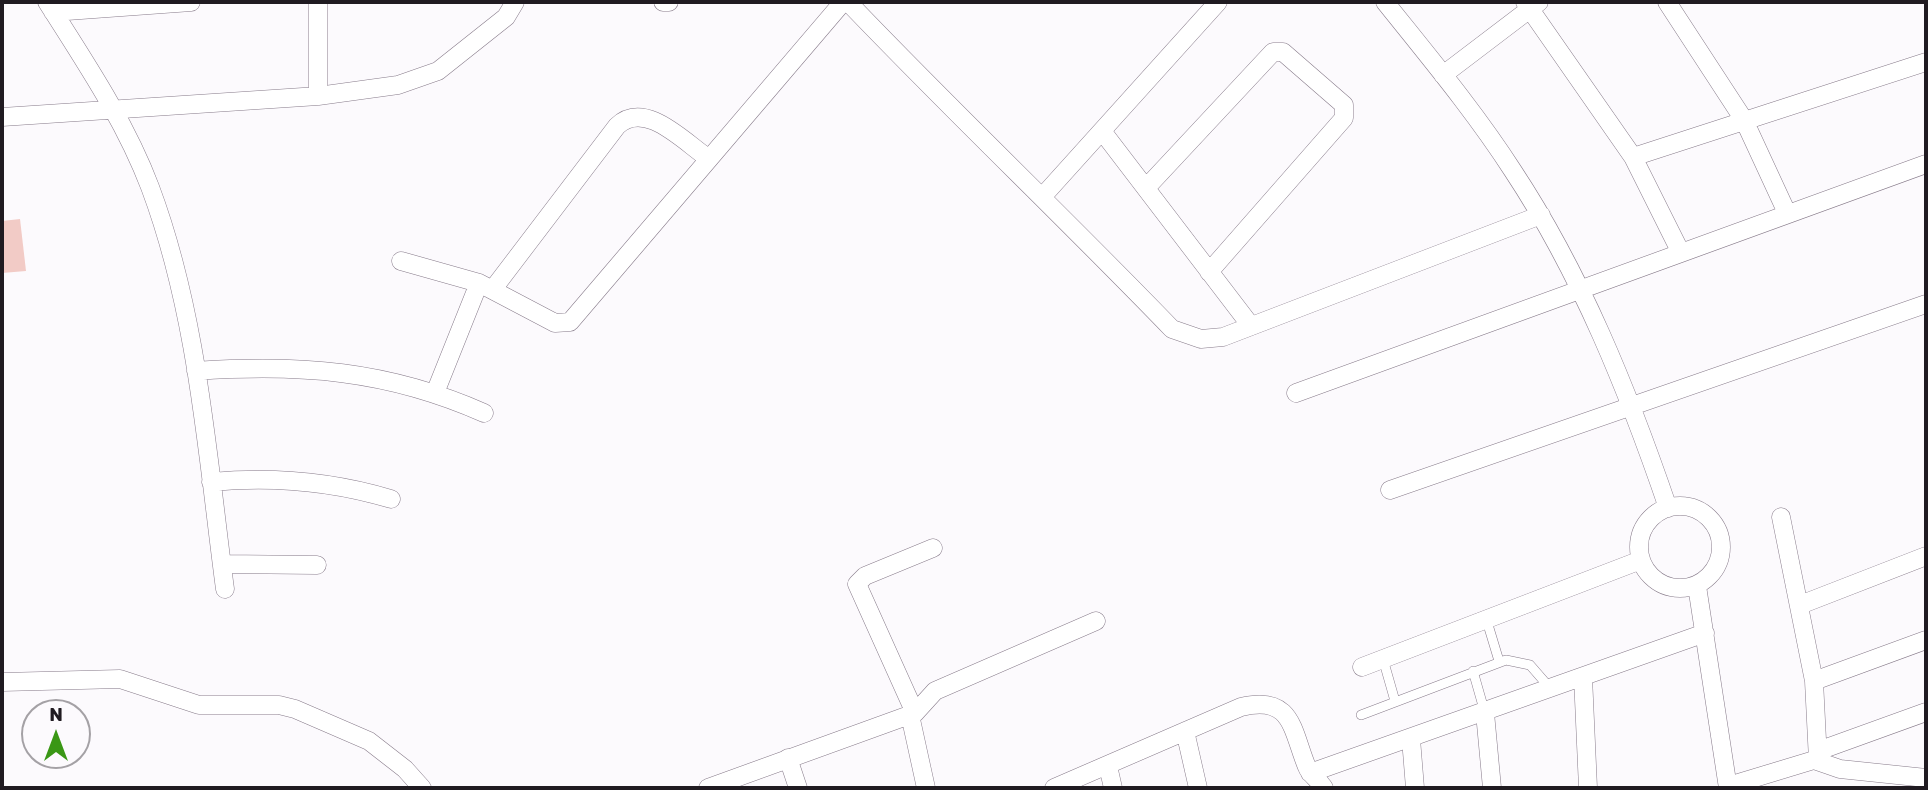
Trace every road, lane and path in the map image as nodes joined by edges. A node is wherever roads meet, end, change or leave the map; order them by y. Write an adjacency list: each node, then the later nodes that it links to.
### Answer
1 (191, 2): 11 (street)
2 (318, 2): 14 (street)
3 (515, 2): 14 (street)
4 (663, 2): 5 (street)
5 (669, 2)
6 (845, 2): 20 (street); 23 (street)
7 (1218, 2): 18 (street)
8 (1385, 2): 13 (street)
9 (1667, 2): 17 (street)
10 (1532, 4): 13 (street); 19 (street)
11 (50, 7): 15 (street)
12 (1926, 62): 17 (street)
13 (1443, 75): 25 (street)
14 (318, 96): 15 (street)
15 (114, 110): 16 (street); 33 (street)
16 (2, 117)
17 (1744, 120): 19 (street); 24 (street)
18 (1102, 131): 22 (street); 23 (street)
19 (1633, 157): 26 (street)
20 (708, 159): 29 (street); 29 (street)
21 (1926, 164): 24 (street)
22 (1146, 188): 28 (street); 28 (street)
23 (1043, 196): 32 (street)
24 (1787, 213): 26 (street)
25 (1541, 215): 30 (street); 32 (street)
26 (1681, 253): 30 (street)
27 (401, 261): 29 (street)
28 (1209, 272): 32 (street)
29 (486, 286): 34 (street)
30 (1580, 291): 35 (street); 36 (street)
31 (1926, 304): 36 (street)
32 (1251, 326)
33 (196, 371): 34 (street); 38 (street)
34 (435, 393): 37 (street)
35 (1296, 393)
36 (1633, 405): 39 (street); 41 (street)
37 (484, 412)
38 (211, 482): 40 (street); 46 (street)
39 (1390, 490)
40 (391, 499)
41 (1668, 508): 45 (street); 48 (street)
42 (1781, 517): 50 (street)
43 (933, 548): 66 (street)
44 (1926, 556): 50 (street)
45 (1641, 560): 48 (street); 51 (street)
46 (222, 564): 47 (street); 49 (street)
47 (317, 565)
48 (1697, 586): 53 (street)
49 (225, 589)
50 (1800, 605): 60 (street)
51 (1486, 618): 55 (street); 56 (lane)
52 (1096, 621): 66 (street)
53 (1705, 633): 59 (street); 75 (street)
54 (1926, 640): 60 (street)
55 (1383, 659): 57 (street); 63 (lane)
56 (1499, 661): 58 (lane); 62 (lane)
57 (1362, 667)
58 (1474, 671): 63 (lane); 65 (lane)
59 (1583, 677): 62 (street); 86 (street)
60 (1814, 681): 70 (street)
61 (2, 682): 76 (street)
62 (1551, 689): 65 (street)
63 (1395, 701): 67 (lane)
64 (1926, 712): 70 (street)
65 (1485, 713): 69 (street); 85 (street)
66 (913, 714): 71 (street); 79 (street)
67 (1362, 715)
68 (1185, 731): 72 (street); 73 (street); 82 (street)
69 (1411, 739): 73 (street); 84 (street)
70 (1818, 755): 74 (street); 75 (street)
71 (788, 758): 77 (street); 78 (street)
72 (1108, 766): 80 (street); 81 (street)
73 (1310, 773): 83 (street)
74 (1926, 778)
75 (1728, 787)
76 (422, 788)
77 (708, 788)
78 (798, 788)
79 (926, 788)
80 (1054, 788)
81 (1113, 788)
82 (1198, 788)
83 (1324, 788)
84 (1415, 788)
85 (1492, 788)
86 (1588, 788)

